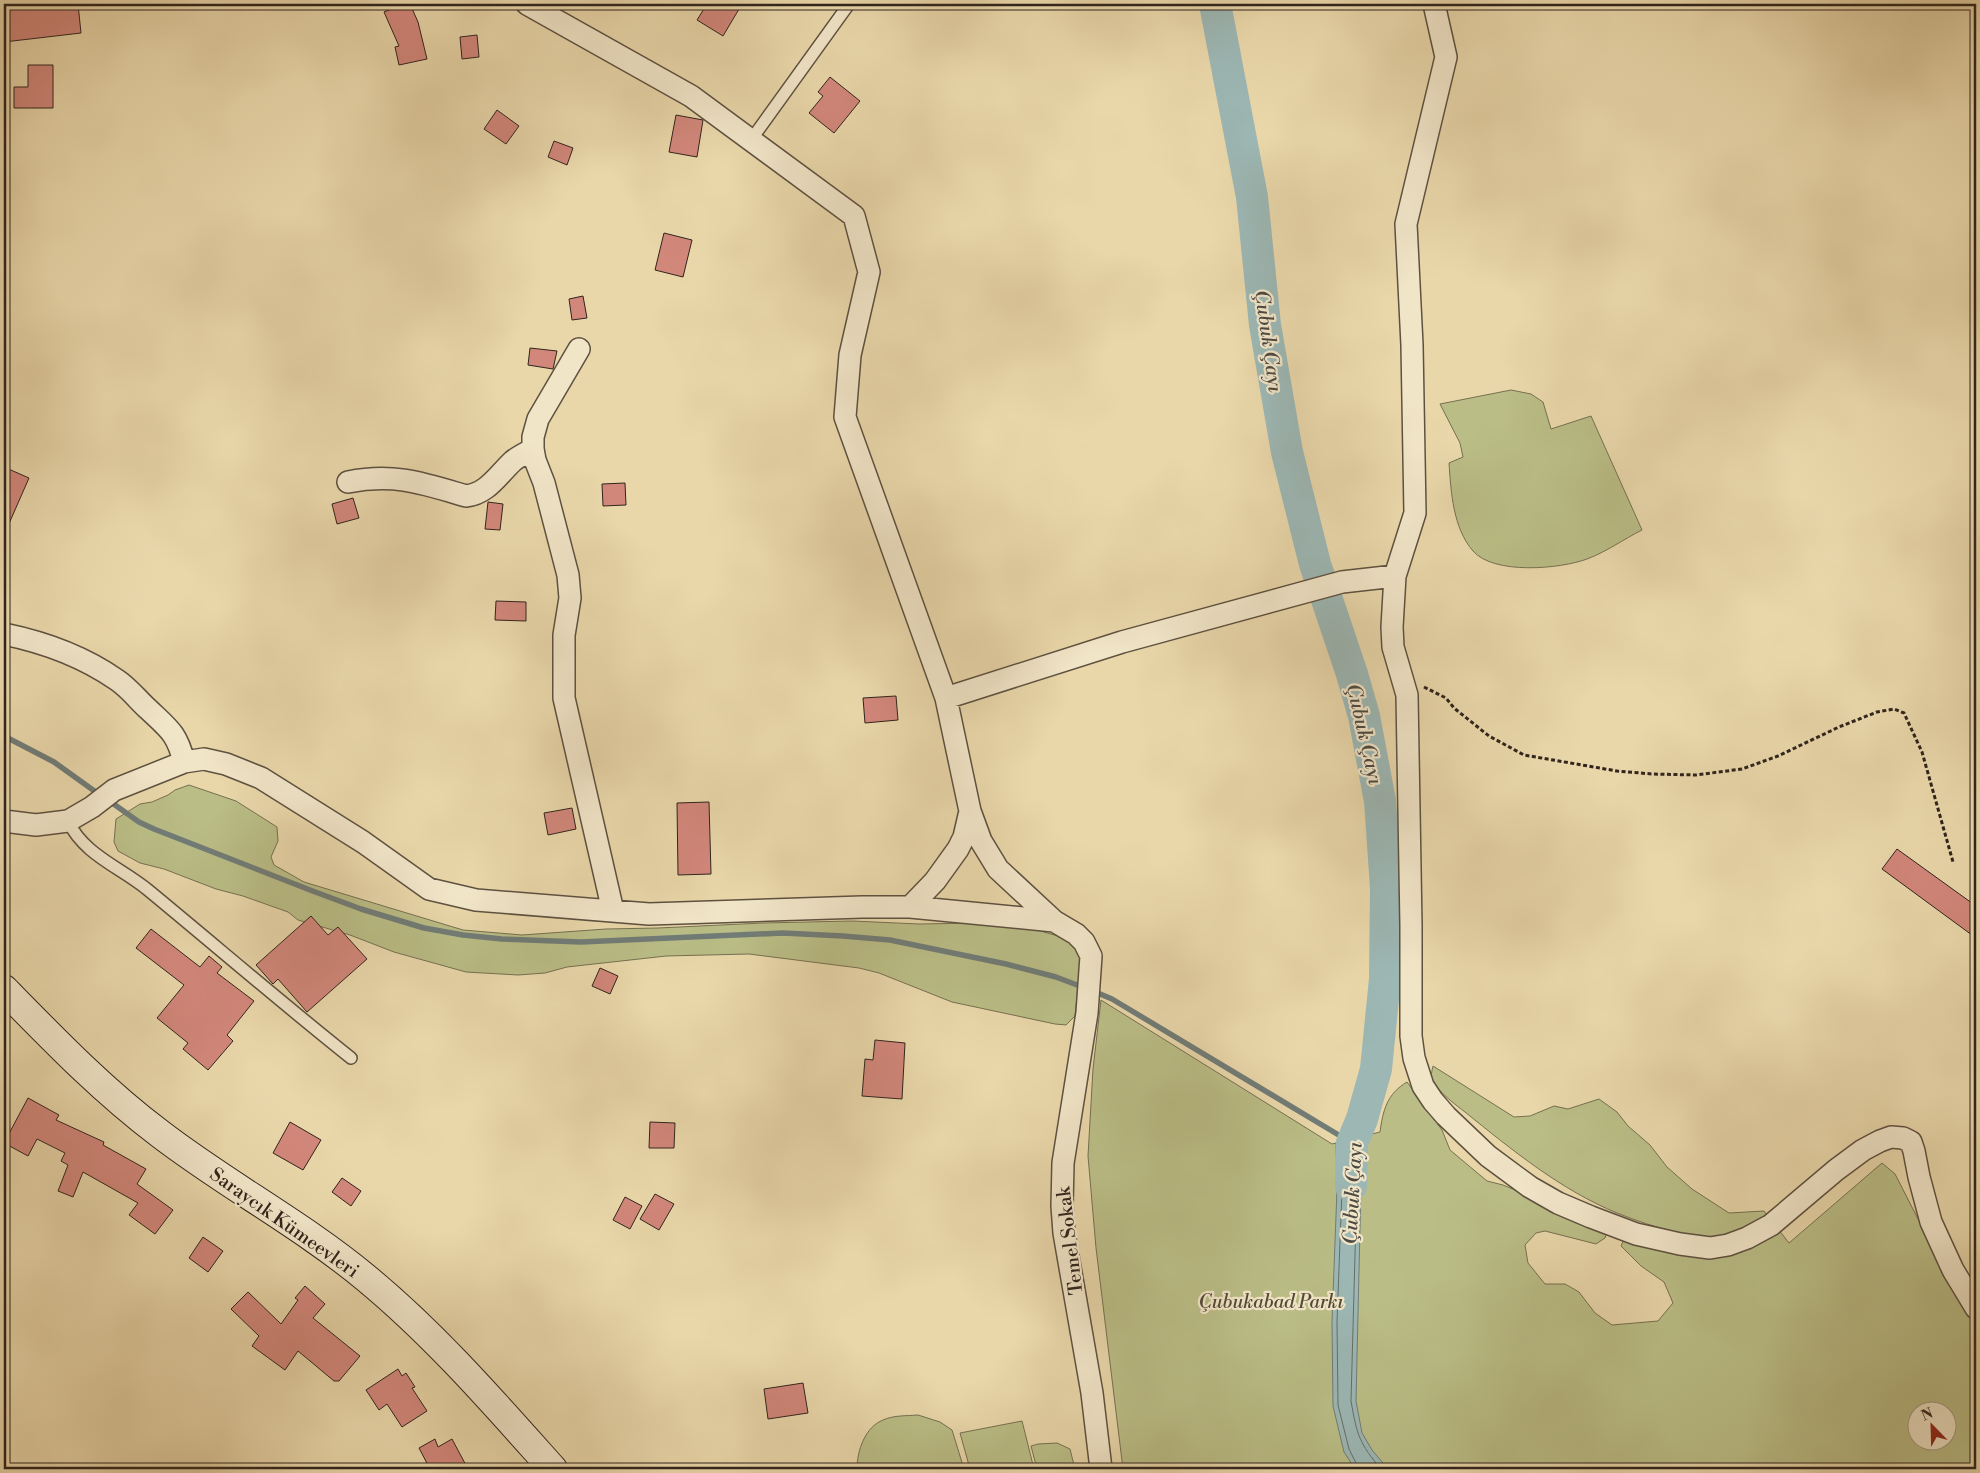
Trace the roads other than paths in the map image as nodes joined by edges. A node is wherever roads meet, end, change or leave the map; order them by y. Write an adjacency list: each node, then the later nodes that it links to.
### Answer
1 (527, 4): 4 (street)
2 (849, 4): 4 (lane)
3 (1434, 4): 8 (street)
4 (751, 140): 10 (street)
5 (579, 349): 6 (street)
6 (533, 449): 7 (street); 16 (street)
7 (348, 482)
8 (1395, 576): 10 (street); 20 (street)
9 (4, 634): 11 (street)
10 (946, 698): 12 (street)
11 (184, 762): 14 (street); 16 (street)
12 (970, 811): 15 (street); 17 (street)
13 (4, 821): 14 (street)
14 (68, 821): 19 (lane)
15 (910, 907): 16 (street); 17 (street)
16 (614, 911)
17 (1054, 921): 22 (street, Temel Sokak)
18 (4, 989): 21 (main road, Saraycık Kümeevleri)
19 (351, 1058)
20 (1976, 1308)
21 (553, 1469)
22 (1101, 1469)

